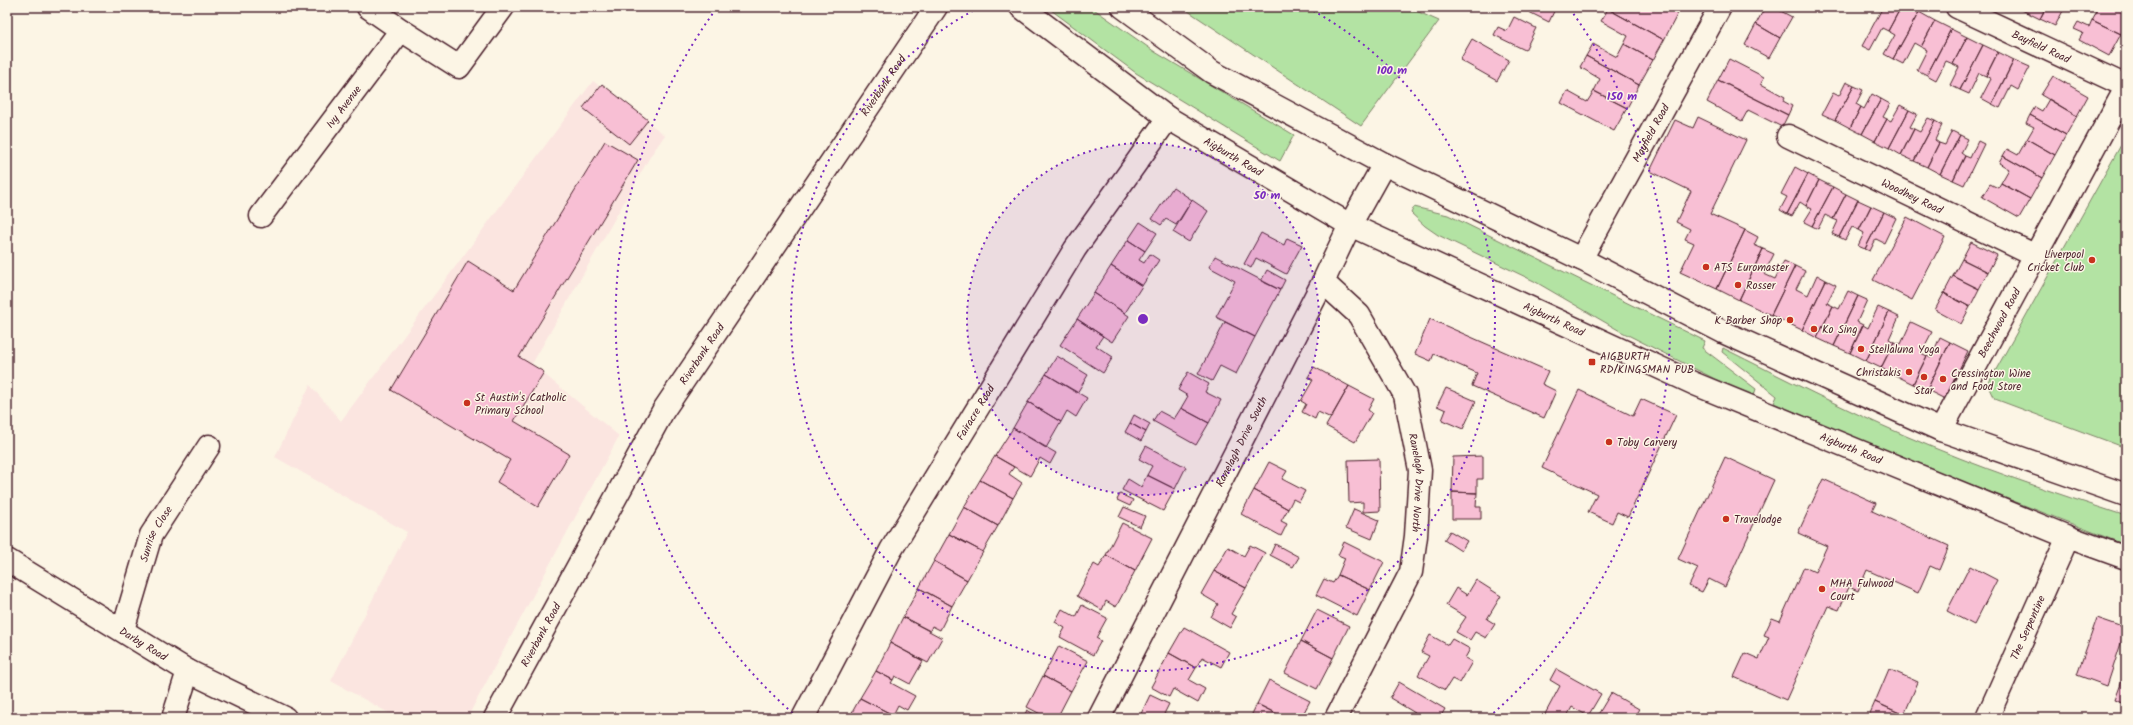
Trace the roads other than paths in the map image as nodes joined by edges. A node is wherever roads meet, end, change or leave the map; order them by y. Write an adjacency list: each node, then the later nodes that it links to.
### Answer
1 (368, 7): 8 (main road)
2 (503, 7): 8 (main road)
3 (936, 7): 28 (main road, Riverbank Road)
4 (1021, 7): 10 (main road, Aigburth Road)
5 (1123, 7): 12 (main road)
6 (1720, 7): 16 (main road, Mayfield Road)
7 (1957, 7): 9 (main road, Bayfield Road)
8 (401, 30): 13 (main road, Ivy Avenue)
9 (2126, 87): 15 (main road, Beechwood Road)
10 (1168, 118): 14 (main road, Aigburth Road); 29 (main road, Fairacre Road)
11 (1788, 136): 15 (main road, Woodhey Road)
12 (1384, 164): 14 (main road, Ranelagh Drive South); 16 (main road)
13 (261, 216)
14 (1350, 225): 17 (main road, Ranelagh Drive South); 21 (main road, Aigburth Road)
15 (2036, 256): 18 (main road, Beechwood Road)
16 (1581, 259): 18 (main road)
17 (1324, 282): 30 (main road, Ranelagh Drive South); 31 (main road, Ranelagh Drive North)
18 (1941, 430): 20 (main road)
19 (209, 446): 24 (main road, Sunrise Close)
20 (2126, 494)
21 (2068, 537): 22 (main road, Aigburth Road); 32 (main road, The Serpentine)
22 (2126, 558)
23 (7, 560): 24 (main road, Darby Road)
24 (123, 630): 25 (main road, Darby Road)
25 (188, 671): 26 (main road); 27 (main road, Darby Road)
26 (173, 718)
27 (285, 718)
28 (495, 718)
29 (803, 718)
30 (1099, 718)
31 (1336, 718)
32 (1987, 718)

